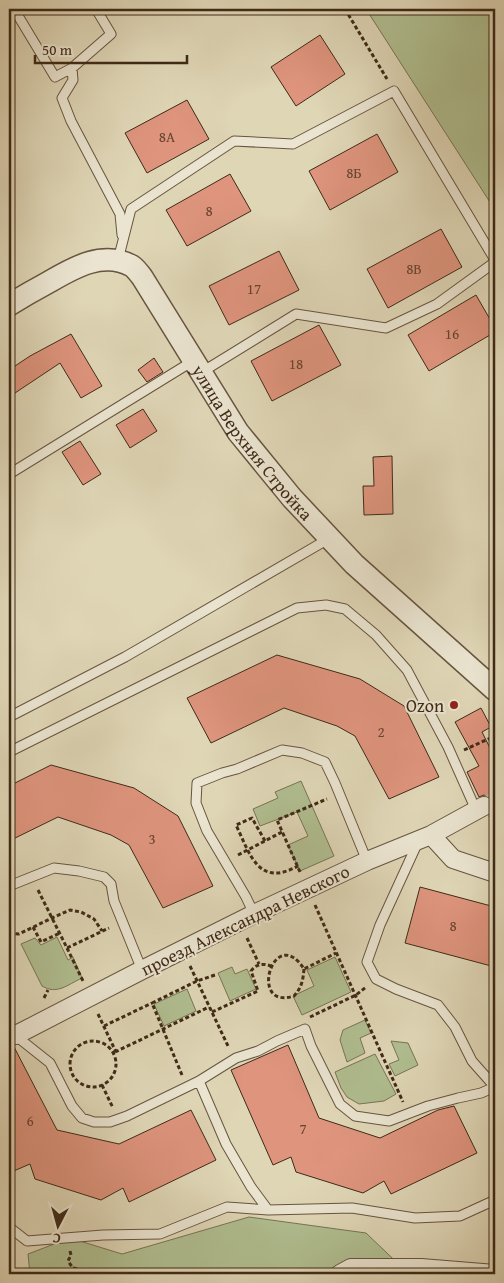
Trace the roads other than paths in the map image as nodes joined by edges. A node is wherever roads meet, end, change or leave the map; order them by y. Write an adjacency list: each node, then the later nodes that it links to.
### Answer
1 (14, 9): 3 (lane)
2 (96, 9): 3 (lane)
3 (72, 68): 4 (lane)
4 (123, 240): 5 (lane); 6 (lane)
5 (118, 261): 7 (street); 8 (street, улица Верхняя Стройка)
6 (495, 261): 8 (lane)
7 (9, 305)
8 (197, 367): 9 (lane); 10 (street, улица Верхняя Стройка)
9 (12, 473)
10 (330, 538): 11 (street, улица Верхняя Стройка); 12 (lane)
11 (495, 690)
12 (9, 716)
13 (9, 752): 14 (lane)
14 (480, 808): 15 (street, проезд Александра Невского)
15 (425, 837): 16 (street, проезд Александра Невского); 17 (street); 23 (lane)
16 (367, 861): 19 (street, проезд Александра Невского); 19 (lane)
17 (495, 873)
18 (9, 886): 20 (lane)
19 (246, 918): 20 (street, проезд Александра Невского)
20 (142, 970): 21 (street, проезд Александра Невского)
21 (11, 1035): 22 (lane)
22 (199, 1081): 23 (lane); 25 (lane)
23 (495, 1087)
24 (495, 1200): 25 (lane)
25 (268, 1210): 26 (lane)
26 (9, 1226)
27 (340, 1274): 28 (street)
28 (495, 1274)

